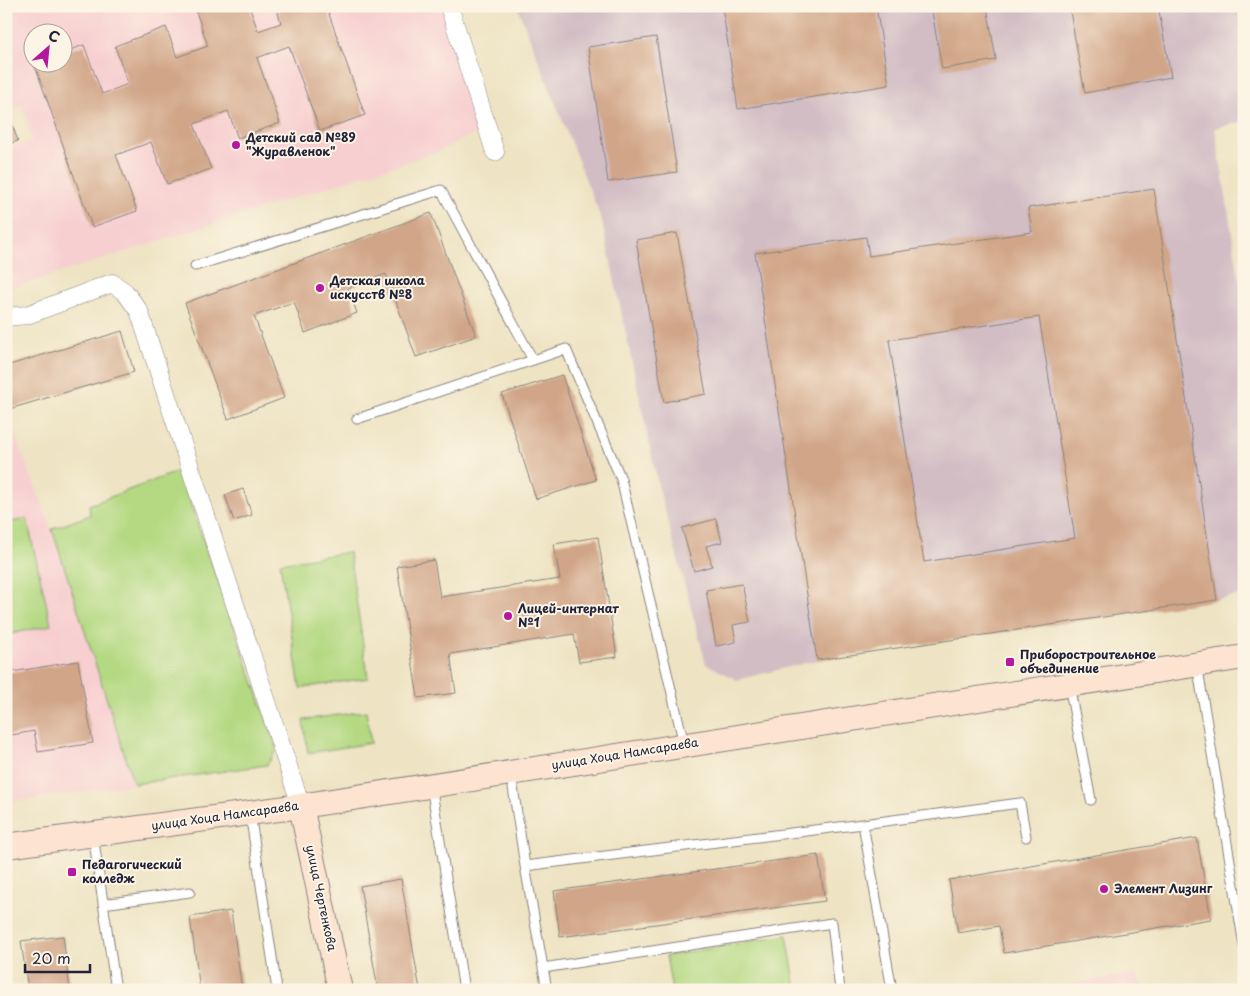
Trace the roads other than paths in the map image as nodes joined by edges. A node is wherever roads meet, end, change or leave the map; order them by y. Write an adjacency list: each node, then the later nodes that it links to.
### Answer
1 (449, 6): 2 (street)
2 (495, 152)
3 (195, 266): 5 (lane)
4 (6, 317): 14 (street)
5 (533, 360): 6 (lane); 10 (lane)
6 (357, 419)
7 (1244, 657): 8 (street, улица Хоца Намсараева)
8 (1197, 664): 9 (street, улица Хоца Намсараева); 23 (lane)
9 (1069, 684): 10 (street, улица Хоца Намсараева); 13 (lane)
10 (684, 745): 11 (street, улица Хоца Намсараева)
11 (511, 772): 12 (street, улица Хоца Намсараева); 20 (lane)
12 (431, 784): 14 (street, улица Хоца Намсараева); 28 (lane)
13 (1090, 800)
14 (302, 806): 15 (street, улица Хоца Намсараева); 27 (street, улица Чертенкова)
15 (250, 813): 17 (street, улица Хоца Намсараева); 26 (lane)
16 (863, 824): 18 (lane); 20 (lane); 31 (lane)
17 (93, 834): 19 (street, улица Хоца Намсараева); 22 (lane)
18 (1026, 837)
19 (6, 846)
20 (525, 866): 24 (lane)
21 (190, 892): 22 (lane)
22 (103, 904): 25 (lane)
23 (1244, 945)
24 (543, 968): 29 (lane); 30 (lane)
25 (116, 990)
26 (277, 990)
27 (340, 990)
28 (464, 990)
29 (547, 990)
30 (840, 990)
31 (892, 990)

